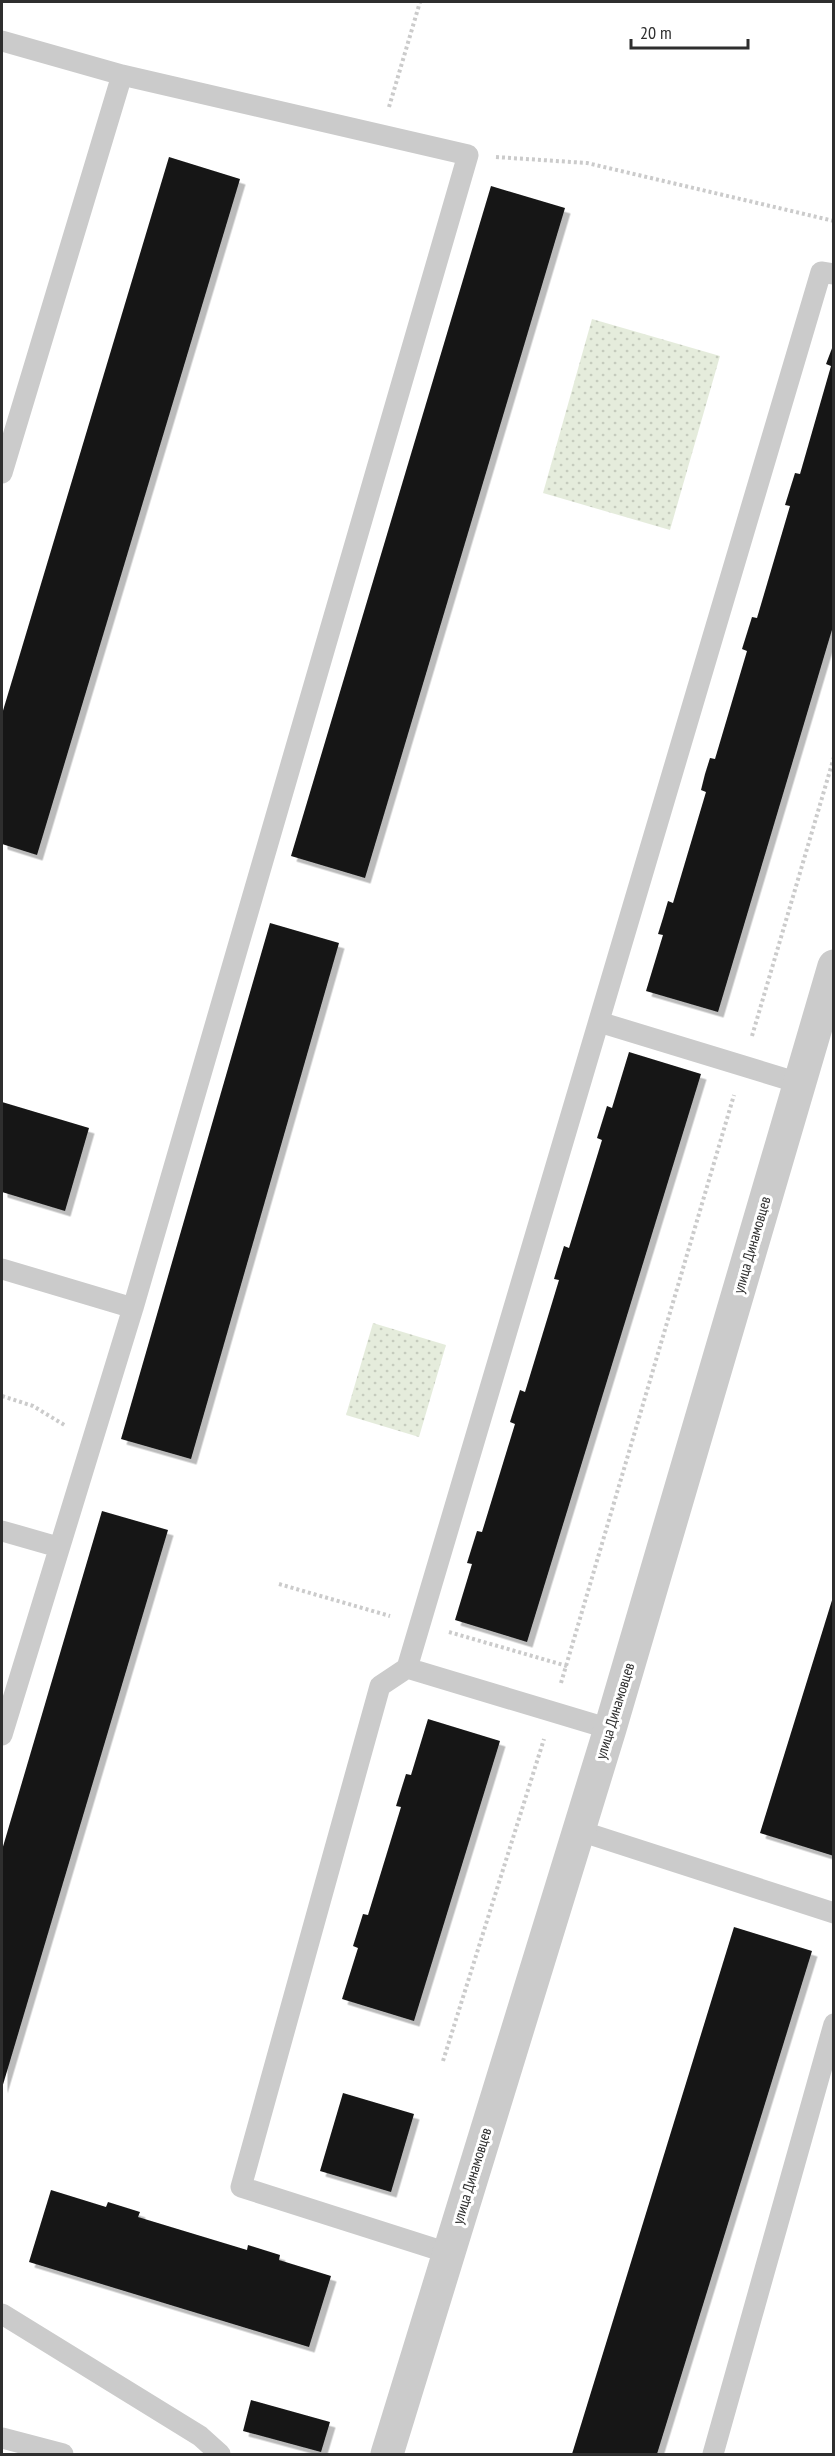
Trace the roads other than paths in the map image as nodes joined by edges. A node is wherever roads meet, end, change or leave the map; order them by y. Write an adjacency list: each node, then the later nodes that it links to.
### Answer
1 (2, 41): 2 (lane)
2 (122, 75): 4 (lane); 9 (lane)
3 (834, 274): 6 (lane)
4 (2, 473)
5 (834, 966): 7 (street, улица Динамовцев)
6 (598, 1022): 7 (lane); 12 (lane)
7 (799, 1083): 13 (street, улица Динамовцев)
8 (2, 1269): 9 (lane)
9 (133, 1308): 11 (lane)
10 (2, 1531): 11 (lane)
11 (58, 1547): 14 (lane)
12 (407, 1668): 13 (lane); 18 (lane)
13 (610, 1729): 15 (street, улица Динамовцев)
14 (2, 1735)
15 (577, 1830): 16 (lane); 18 (street, улица Динамовцев)
16 (834, 1913)
17 (834, 2024): 24 (lane)
18 (448, 2253): 23 (street, улица Динамовцев)
19 (2, 2314): 22 (lane)
20 (2, 2438): 21 (lane)
21 (63, 2454)
22 (220, 2454)
23 (387, 2454)
24 (713, 2454)

